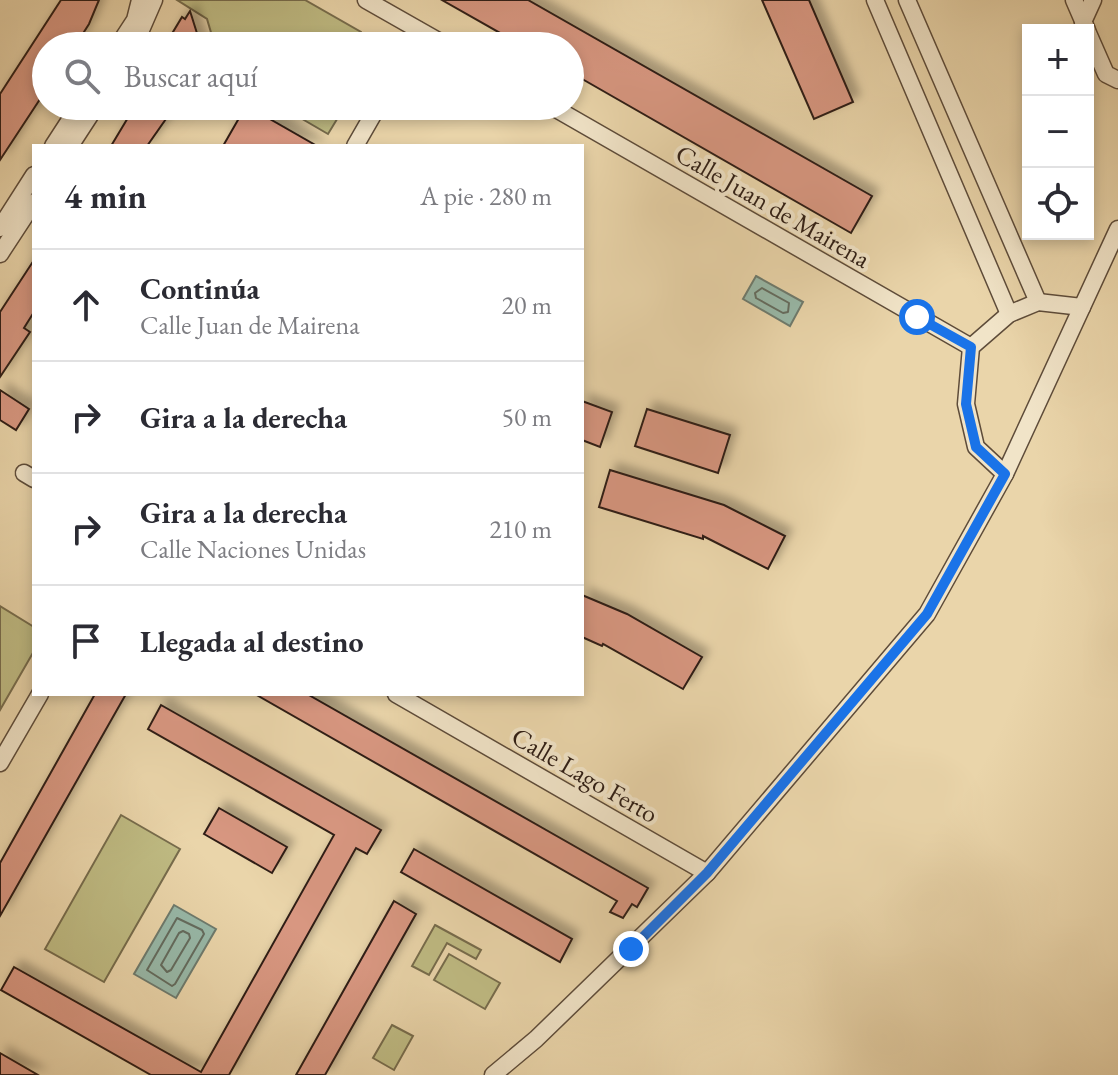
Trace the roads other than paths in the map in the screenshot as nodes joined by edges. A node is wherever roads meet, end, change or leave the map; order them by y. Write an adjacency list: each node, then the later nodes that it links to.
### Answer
1 (140, 0): 11 (street)
2 (154, 0): 12 (street)
3 (366, 0): 10 (street)
4 (875, 0): 30 (street)
5 (907, 0): 28 (street)
6 (1074, 0): 8 (street)
7 (1093, 0): 9 (street)
8 (1084, 24)
9 (1087, 24)
10 (418, 30): 13 (street)
11 (127, 32)
12 (140, 32)
13 (422, 32)
14 (1094, 46): 15 (street)
15 (1118, 80)
16 (70, 120): 20 (street)
17 (87, 120): 21 (street)
18 (370, 120): 22 (street)
19 (575, 120): 31 (street, Calle Juan de Mairena)
20 (54, 144)
21 (71, 144)
22 (356, 144)
23 (32, 178): 25 (street)
24 (32, 205): 27 (street)
25 (0, 228)
26 (1118, 229): 29 (street)
27 (0, 254)
28 (1038, 302): 29 (street); 30 (street)
29 (1082, 307): 32 (street)
30 (1009, 314): 31 (street)
31 (971, 347): 32 (street)
32 (1005, 474): 36 (street)
33 (39, 696): 35 (street)
34 (399, 696): 36 (street, Calle Lago Ferto)
35 (0, 763)
36 (707, 873): 37 (street)
37 (493, 1075)

